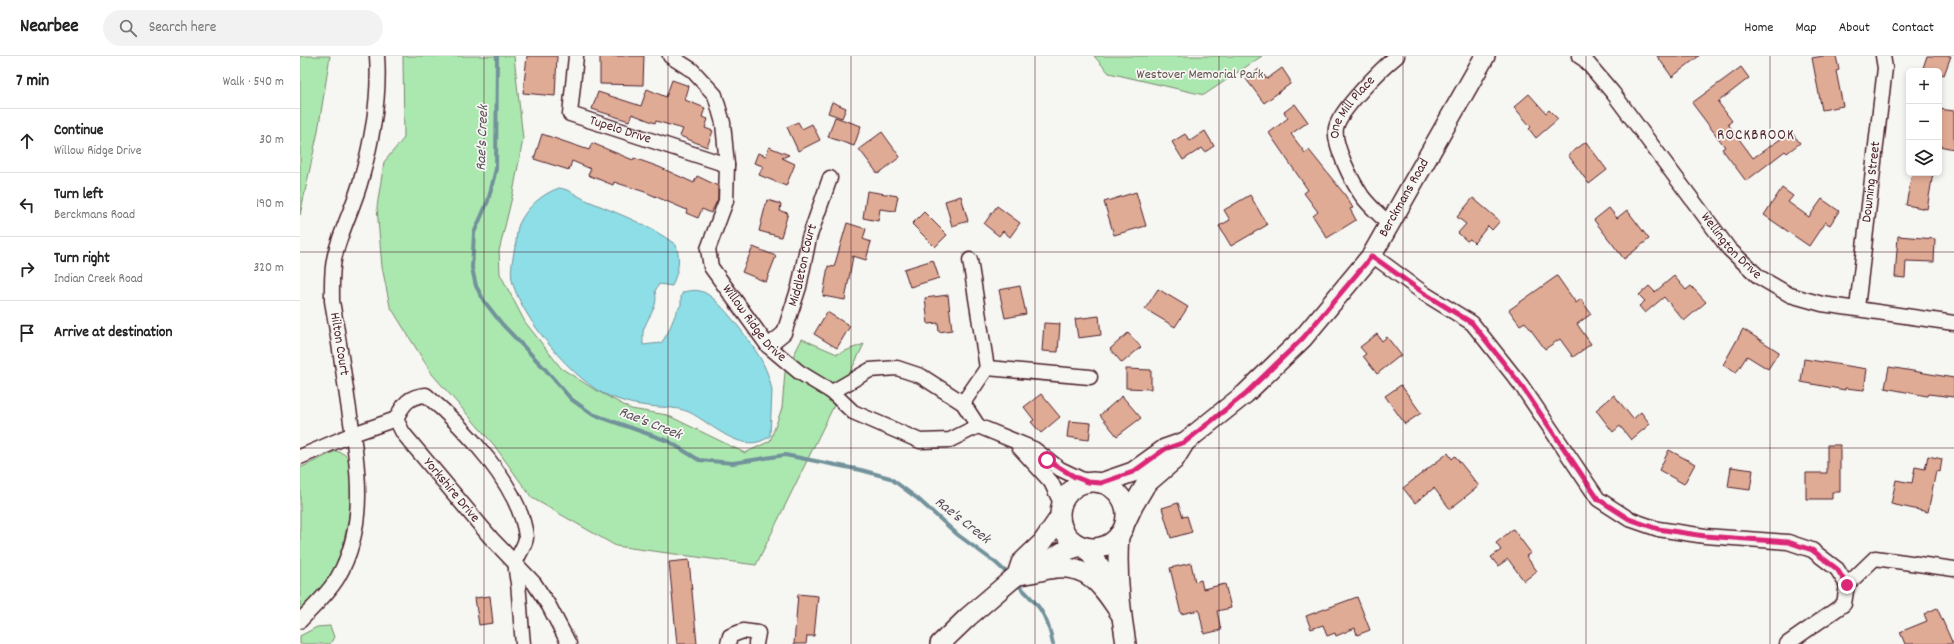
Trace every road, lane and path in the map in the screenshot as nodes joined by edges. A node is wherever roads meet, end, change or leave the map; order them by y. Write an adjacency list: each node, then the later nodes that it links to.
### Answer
1 (377, 56): 22 (street, Hilton Court)
2 (576, 56): 8 (street, Tupelo Drive)
3 (670, 56): 8 (street, Willow Ridge Drive)
4 (1397, 56): 10 (street, One Mill Place)
5 (1485, 56): 10 (main road, Berckmans Road)
6 (1579, 56): 13 (street, Wellington Drive)
7 (1883, 56): 13 (street, Downing Street)
8 (727, 165): 15 (street, Willow Ridge Drive)
9 (830, 178): 15 (street, Middleton Court)
10 (1390, 226): 11 (main road, Berckmans Road)
11 (1372, 256): 24 (main road, Berckmans Road); 33 (street)
12 (970, 260): 16 (street)
13 (1857, 308): 14 (street, Wellington Drive)
14 (1954, 323)
15 (768, 346): 18 (street, Willow Ridge Drive)
16 (987, 368): 17 (street); 19 (street)
17 (1090, 377)
18 (832, 392): 19 (street); 21 (street, Willow Ridge Drive)
19 (963, 403): 21 (street)
20 (396, 419): 22 (street); 30 (street, Yorkshire Drive); 30 (street)
21 (978, 426): 23 (street)
22 (353, 434): 25 (street); 35 (street, Hilton Court)
23 (1014, 442): 26 (street); 27 (street)
24 (1185, 442): 26 (main road, Berckmans Road); 28 (main road, Berckmans Road)
25 (300, 457)
26 (1094, 483): 27 (main road); 28 (main road)
27 (1061, 511): 29 (main road); 32 (main road)
28 (1122, 528): 29 (main road); 34 (main road)
29 (1083, 547): 32 (main road); 34 (main road)
30 (516, 562): 36 (street); 37 (street, Yorkshire Drive)
31 (1954, 568): 33 (street)
32 (1023, 575): 34 (main road); 40 (main road)
33 (1847, 585): 42 (street)
34 (1120, 613): 41 (main road)
35 (300, 621)
36 (523, 644)
37 (569, 644)
38 (728, 644): 39 (street)
39 (756, 644)
40 (940, 644)
41 (1126, 644)
42 (1787, 644)

